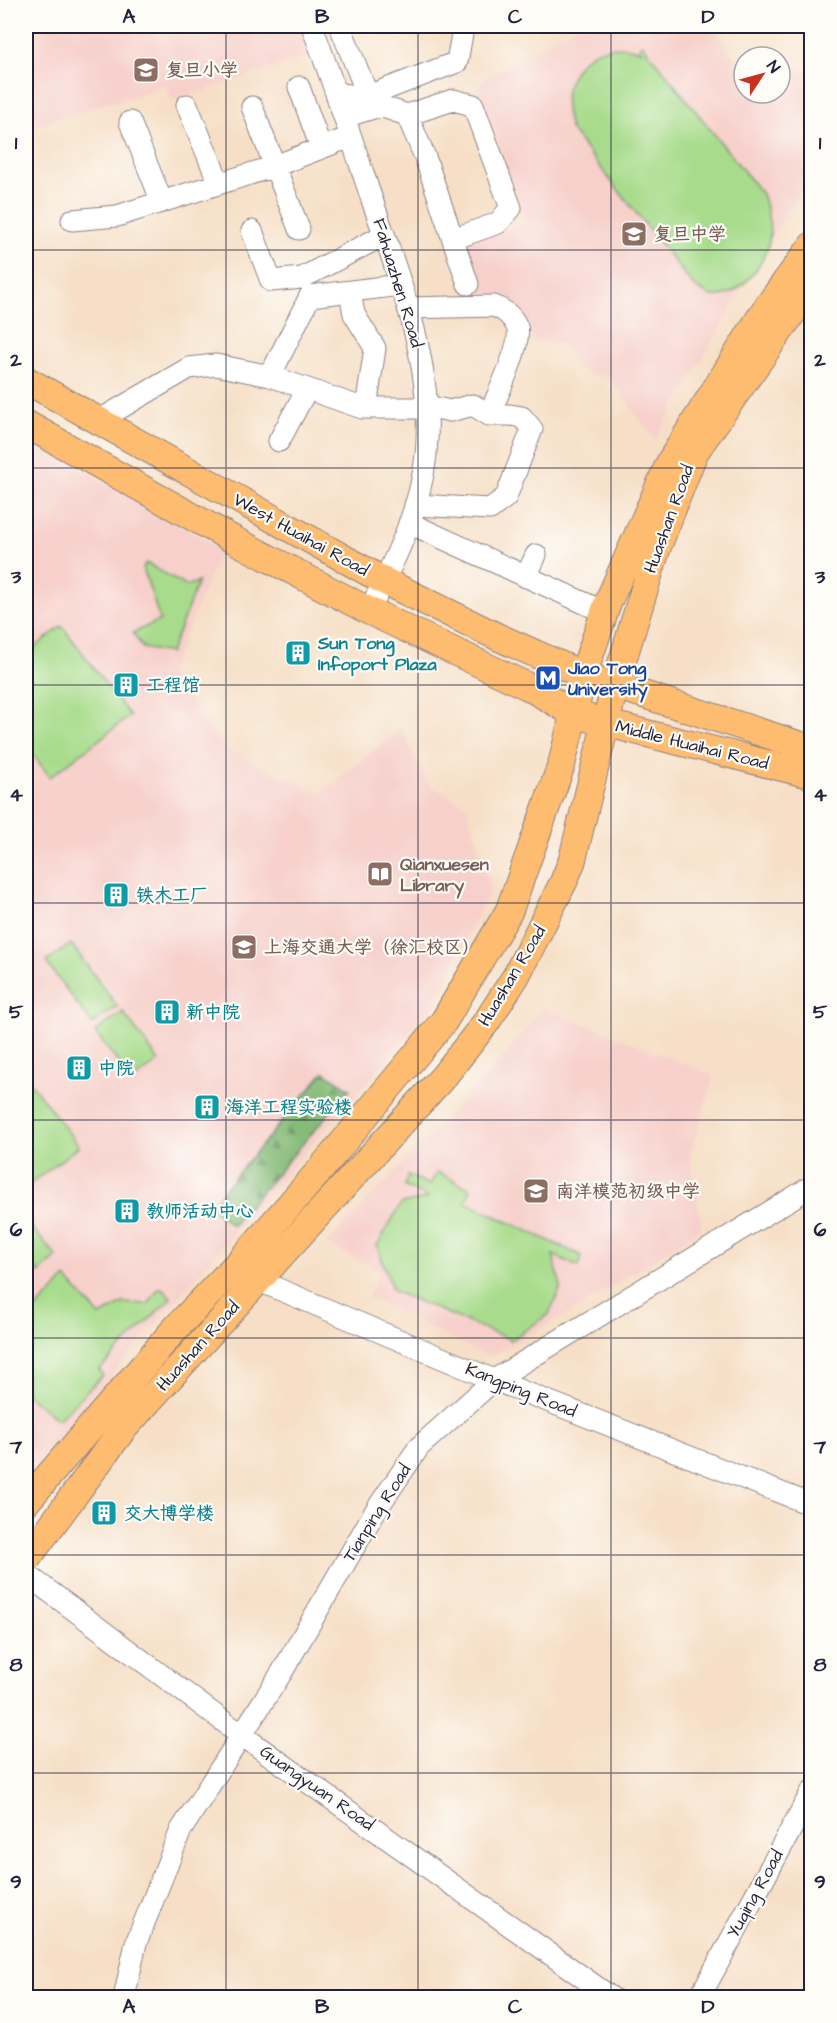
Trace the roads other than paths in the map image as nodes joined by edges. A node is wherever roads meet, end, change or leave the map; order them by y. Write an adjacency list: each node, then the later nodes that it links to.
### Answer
1 (314, 26): 5 (street, Fahuazhen Road)
2 (340, 26): 6 (street)
3 (457, 26): 6 (street)
4 (299, 87): 12 (street)
5 (336, 94): 6 (street); 11 (street, Fahuazhen Road)
6 (368, 96)
7 (187, 105): 14 (street)
8 (252, 107): 13 (street)
9 (407, 115): 11 (street); 20 (street); 20 (street)
10 (130, 122): 15 (street)
11 (347, 127): 12 (street); 19 (street, Fahuazhen Road)
12 (321, 148): 13 (street)
13 (275, 166): 14 (street); 17 (street)
14 (219, 183): 15 (street)
15 (162, 202): 16 (street)
16 (72, 220)
17 (299, 229)
18 (252, 231): 19 (street)
19 (384, 235): 23 (street, Fahuazhen Road)
20 (453, 239): 22 (street)
21 (812, 246): 41 (main road, Huashan Road)
22 (468, 284)
23 (401, 285): 25 (street); 26 (street, Fahuazhen Road)
24 (812, 285): 43 (main road, Huashan Road)
25 (350, 292): 27 (street); 31 (street)
26 (408, 308): 30 (street, Fahuazhen Road); 32 (street)
27 (270, 376): 29 (street); 33 (street)
28 (26, 380): 33 (main road, West Huaihai Road)
29 (308, 389): 31 (street); 35 (street)
30 (427, 407): 31 (street); 32 (street); 36 (street, Fahuazhen Road)
31 (366, 408)
32 (489, 415): 36 (street)
33 (98, 421): 39 (main road, West Huaihai Road)
34 (26, 424): 40 (main road, West Huaihai Road)
35 (279, 441)
36 (412, 514): 38 (street); 39 (street, Fahuazhen Road)
37 (536, 555): 38 (street)
38 (526, 577): 41 (street)
39 (384, 581): 40 (street, Fahuazhen Road); 42 (main road, West Huaihai Road)
40 (369, 611): 44 (main road, West Huaihai Road)
41 (604, 612): 42 (main road, Huashan Road)
42 (583, 675): 43 (main road, Middle Huaihai Road); 44 (main road, Huashan Road)
43 (615, 685): 45 (main road, Huashan Road); 46 (main road, Middle Huaihai Road)
44 (573, 712): 45 (main road, Middle Huaihai Road); 49 (main road, Huashan Road)
45 (605, 723): 47 (main road, Middle Huaihai Road); 49 (main road, Huashan Road)
46 (812, 749)
47 (812, 775)
48 (812, 1186): 50 (street, Tianping Road)
49 (247, 1272): 50 (street, Kangping Road); 51 (main road, Huashan Road); 53 (main road, Huashan Road)
50 (494, 1380): 52 (street, Kangping Road); 55 (street, Tianping Road)
51 (26, 1502)
52 (812, 1505)
53 (26, 1560)
54 (26, 1574): 55 (street, Guangyuan Road)
55 (243, 1736): 57 (street, Tianping Road); 58 (street, Guangyuan Road)
56 (812, 1791): 59 (street, Yuqing Road)
57 (124, 1998)
58 (612, 1998)
59 (699, 1998)

